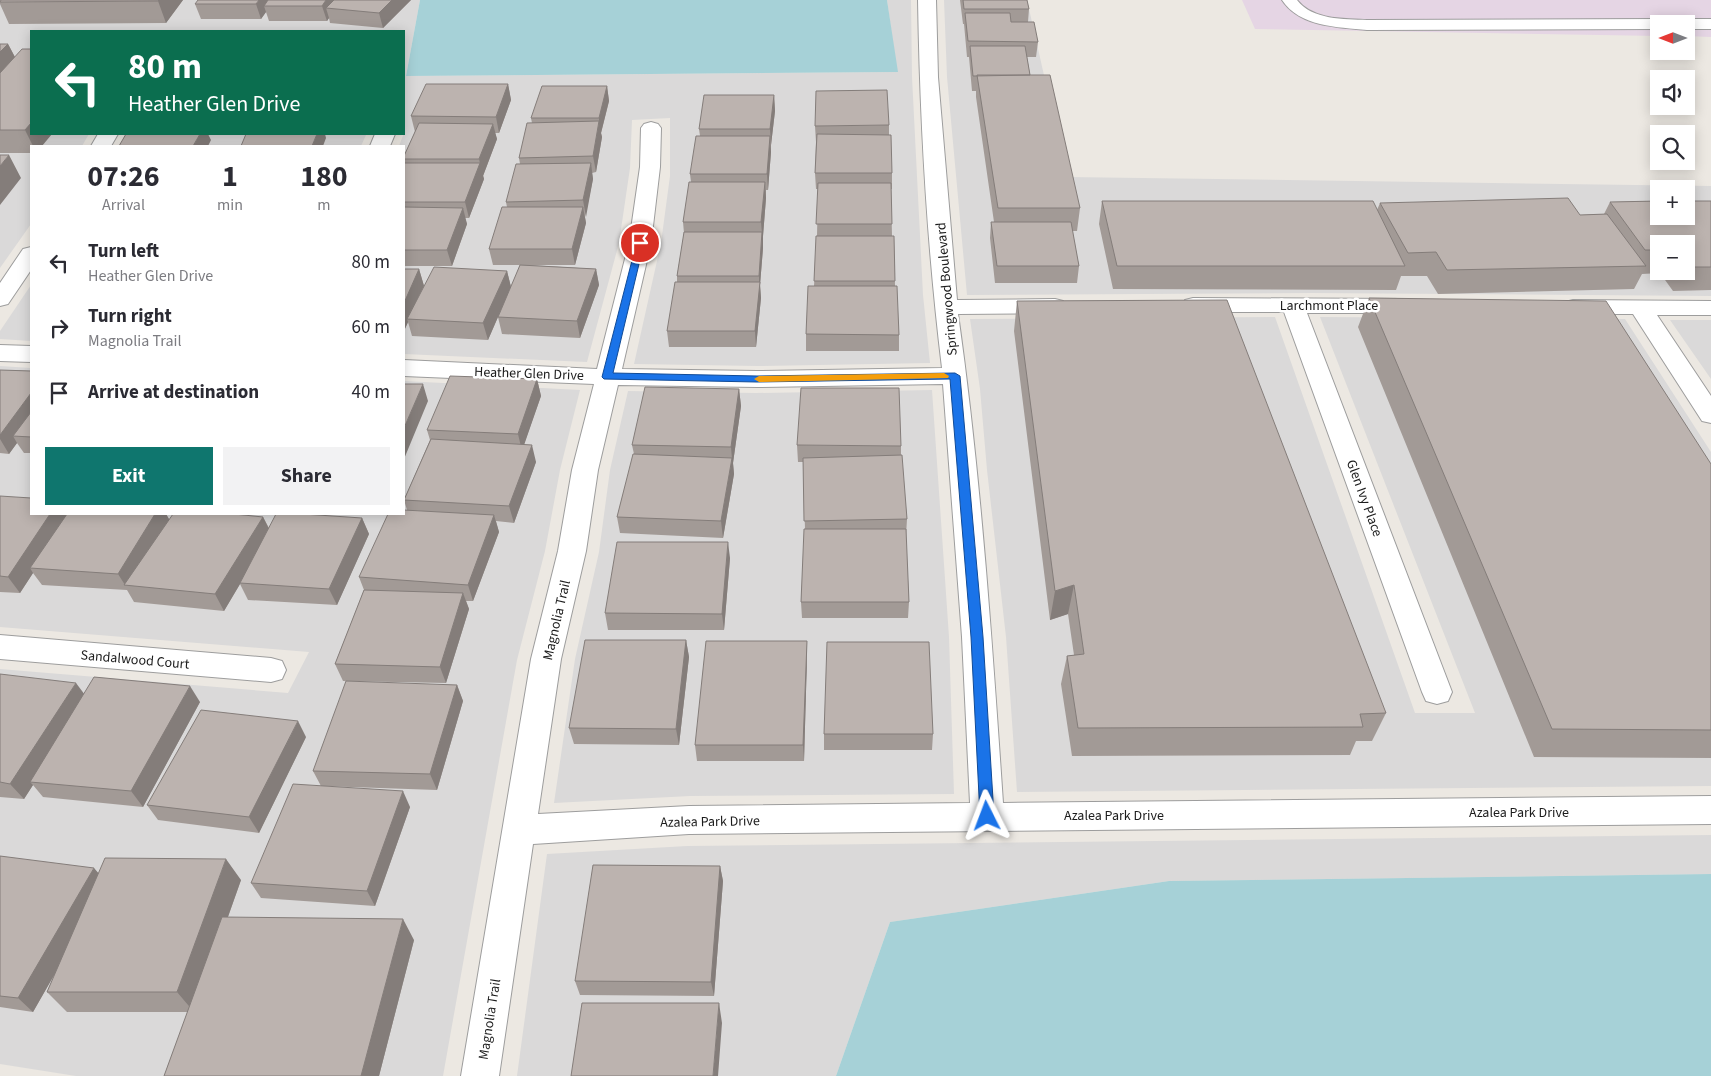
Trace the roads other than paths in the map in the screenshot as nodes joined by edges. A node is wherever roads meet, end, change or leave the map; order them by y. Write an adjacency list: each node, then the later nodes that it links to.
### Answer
1 (927, 0): 13 (street, Springwood Boulevard)
2 (1289, 0): 3 (lane)
3 (1650, 24)
4 (1695, 24): 5 (lane)
5 (1711, 24)
6 (651, 128): 21 (street, Magnolia Trail)
7 (30, 255): 8 (street)
8 (0, 299)
9 (1293, 305): 11 (street, Larchmont Place); 12 (street, Larchmont Place); 25 (street, Glen Ivy Place)
10 (1076, 306): 13 (street)
11 (1174, 306)
12 (1422, 306)
13 (946, 307): 20 (street, Springwood Boulevard)
14 (1550, 307): 15 (street)
15 (1640, 307): 16 (street); 22 (street)
16 (1711, 308)
17 (0, 353): 18 (street)
18 (30, 354)
19 (405, 368): 21 (street, Heather Glen Drive)
20 (955, 376): 21 (street, Heather Glen Drive); 27 (street, Springwood Boulevard)
21 (607, 377): 28 (street, Magnolia Trail)
22 (1711, 415)
23 (0, 647): 24 (street, Sandalwood Court)
24 (271, 670)
25 (1437, 692)
26 (1711, 810): 27 (street, Azalea Park Drive)
27 (987, 816): 28 (street, Azalea Park Drive)
28 (518, 830): 29 (street, Magnolia Trail)
29 (480, 1076)

